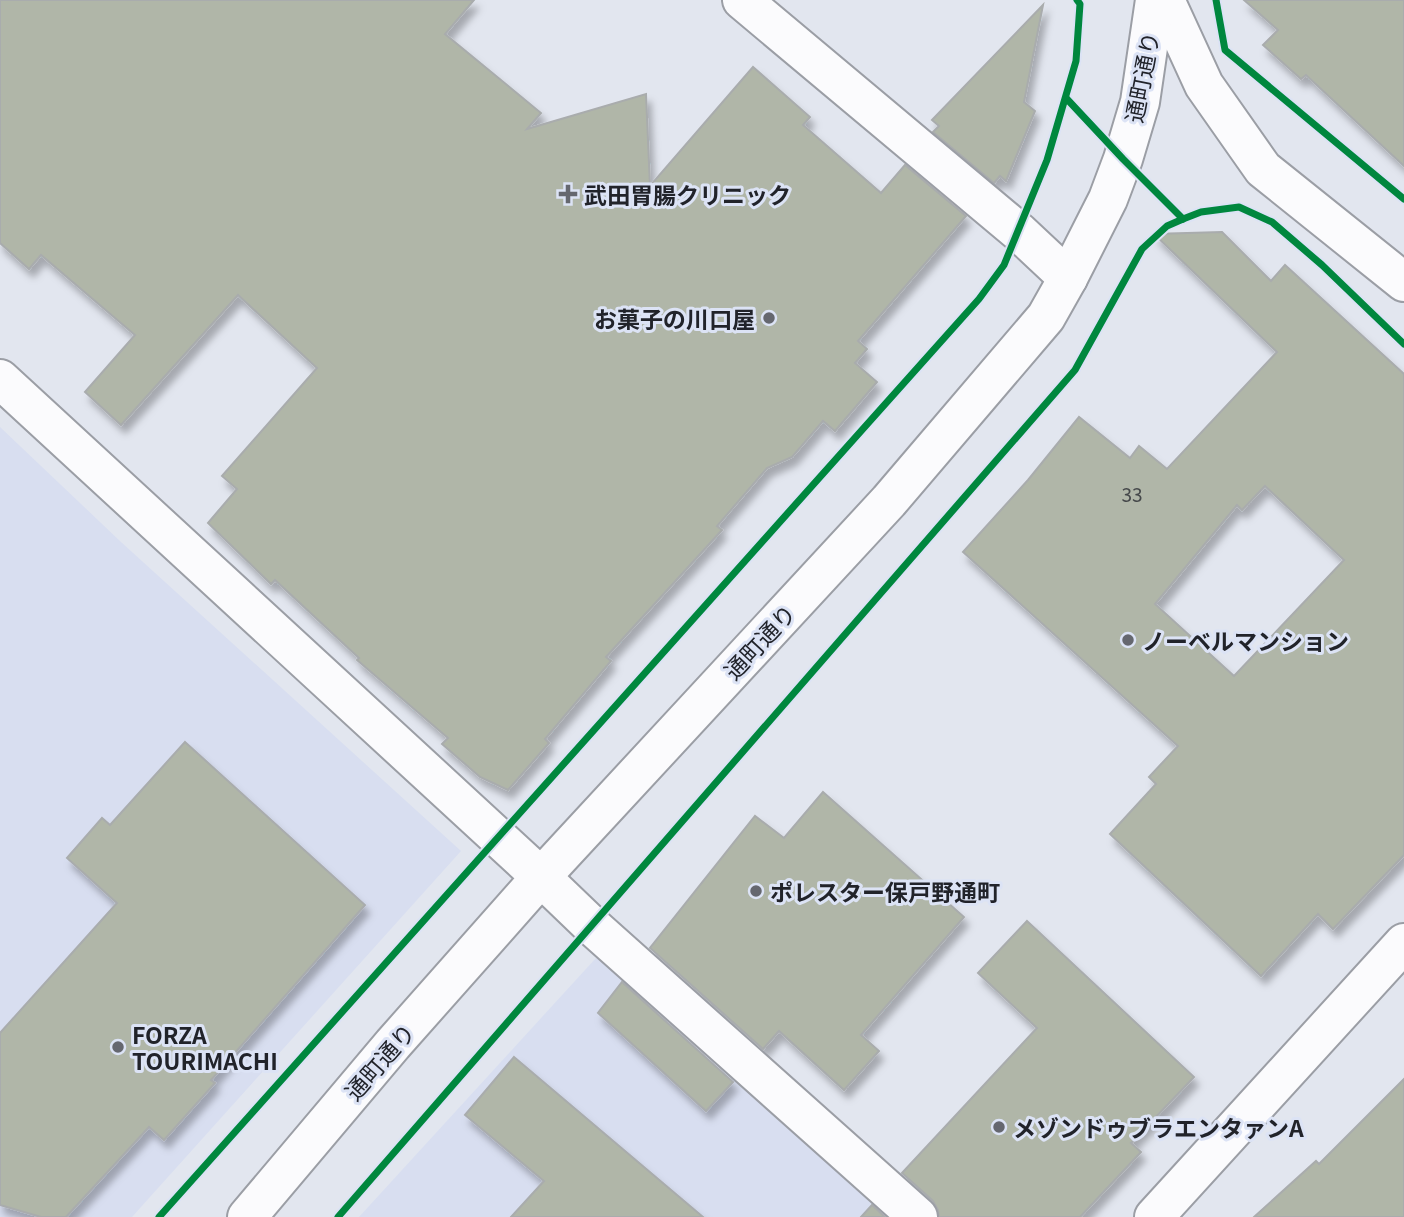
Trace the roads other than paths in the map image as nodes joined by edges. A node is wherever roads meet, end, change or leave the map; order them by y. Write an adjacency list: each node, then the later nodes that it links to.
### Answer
1 (742, 0): 4 (street)
2 (1155, 0): 4 (street, 通町通り)
3 (1165, 0): 5 (street)
4 (1068, 278): 7 (street, 通町通り)
5 (1404, 282)
6 (0, 379): 7 (street)
7 (541, 877): 9 (street, 通町通り); 10 (street)
8 (1404, 943): 11 (street)
9 (247, 1217)
10 (918, 1217)
11 (1154, 1217)

